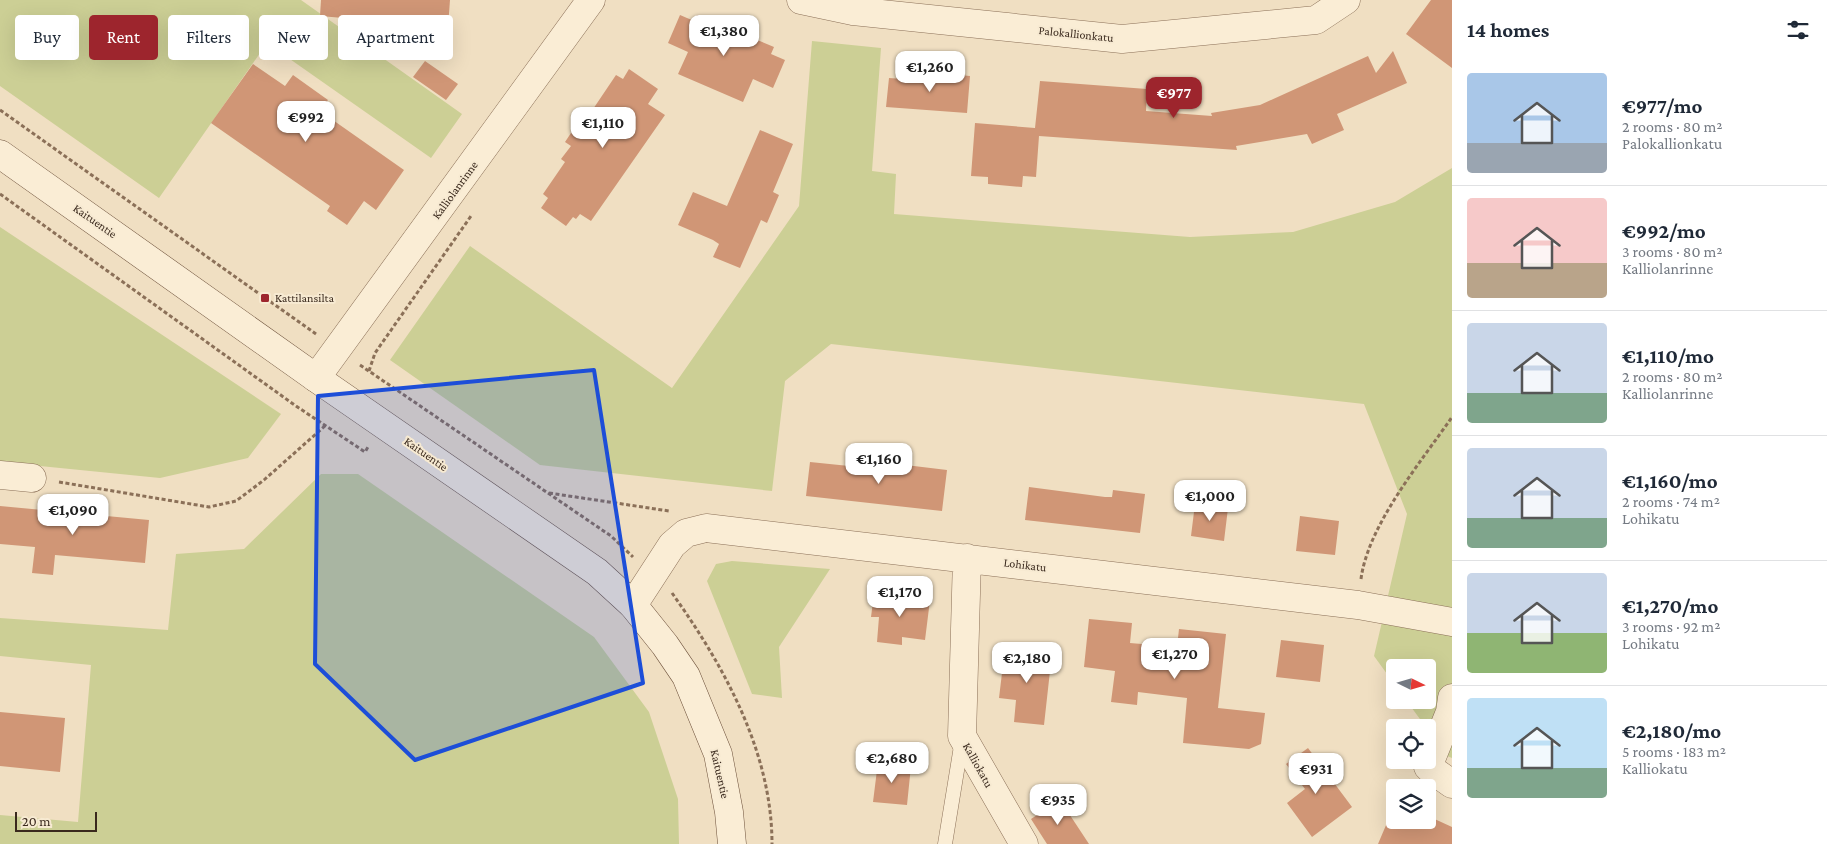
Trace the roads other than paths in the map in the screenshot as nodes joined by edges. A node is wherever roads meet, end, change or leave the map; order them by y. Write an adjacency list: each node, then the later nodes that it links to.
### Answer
1 (591, 0): 5 (street, Kalliolanrinne)
2 (801, 0): 3 (street, Palokallionkatu)
3 (1346, 0)
4 (0, 154): 5 (street, Kaituentie)
5 (316, 378): 9 (street, Kaituentie)
6 (0, 475): 7 (street)
7 (32, 478)
8 (967, 558): 9 (street, Lohikatu); 10 (street, Lohikatu); 12 (street, Kalliokatu)
9 (633, 605): 14 (street, Kaituentie)
10 (1452, 622)
11 (1452, 698): 13 (street)
12 (962, 736): 15 (lane); 16 (street, Kalliokatu)
13 (1452, 784)
14 (732, 844)
15 (945, 844)
16 (1024, 844)

